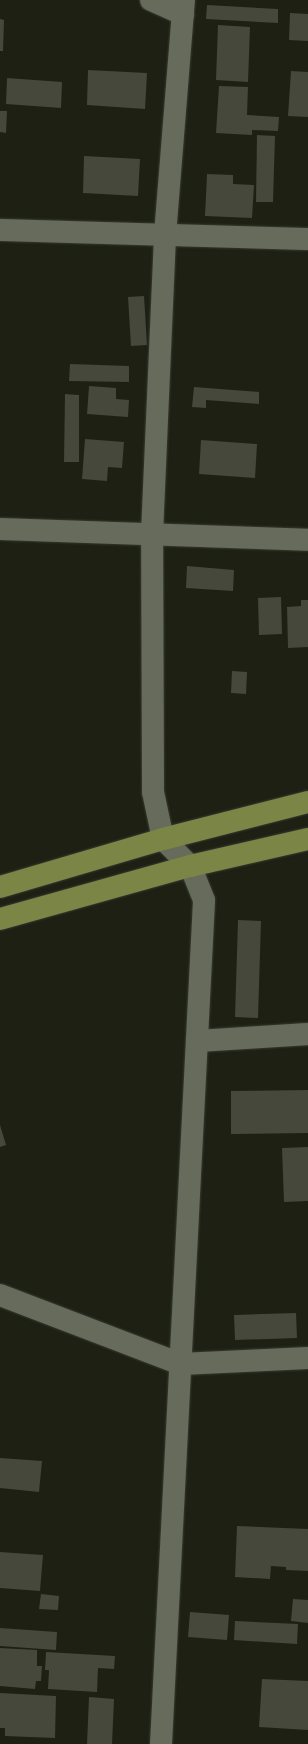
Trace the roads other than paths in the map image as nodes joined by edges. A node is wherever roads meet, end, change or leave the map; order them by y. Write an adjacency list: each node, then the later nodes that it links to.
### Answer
1 (151, 0): 2 (street)
2 (183, 7): 4 (street)
3 (0, 230): 4 (street)
4 (165, 235): 5 (street); 7 (street)
5 (308, 239)
6 (0, 529): 7 (street)
7 (152, 534): 8 (street); 10 (street)
8 (308, 540)
9 (308, 802): 10 (main road)
10 (163, 839): 12 (street); 13 (main road)
11 (308, 839): 12 (main road)
12 (190, 866): 14 (main road); 16 (street)
13 (0, 887)
14 (0, 919)
15 (308, 1034): 16 (street)
16 (197, 1041): 19 (street)
17 (0, 1296): 19 (street)
18 (308, 1358): 19 (street)
19 (181, 1364): 20 (street)
20 (161, 1744)

